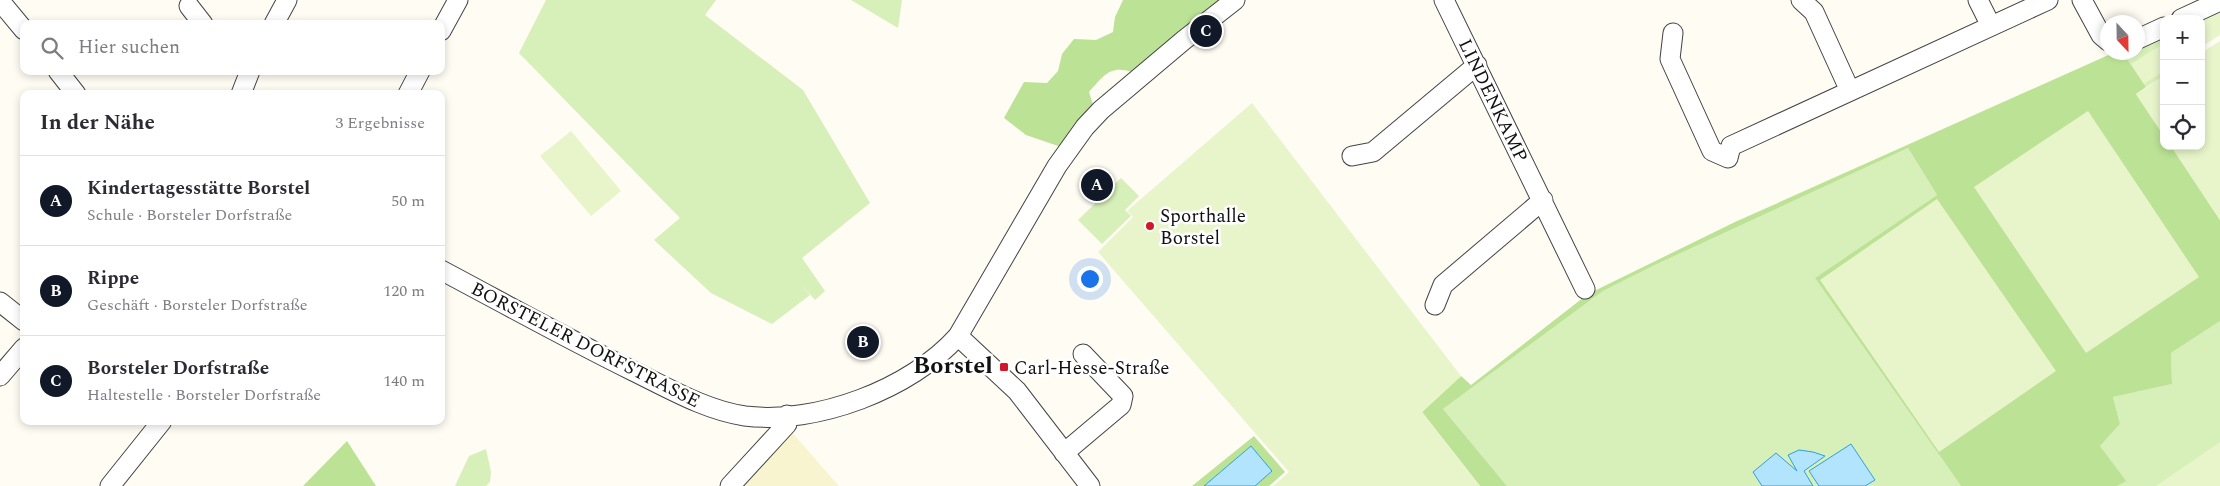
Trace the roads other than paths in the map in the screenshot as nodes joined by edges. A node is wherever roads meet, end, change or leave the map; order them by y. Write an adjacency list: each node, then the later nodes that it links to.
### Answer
1 (286, 0): 14 (street)
2 (458, 0): 15 (street)
3 (1235, 0): 35 (street, BORSTELER DORFSTRASSE)
4 (1444, 0): 22 (street, LINDENKAMP)
5 (1801, 0): 27 (street)
6 (1978, 0): 17 (street)
7 (2048, 0): 17 (street)
8 (2082, 0): 20 (street)
9 (0, 1): 16 (street)
10 (2220, 1): 12 (street)
11 (189, 6): 13 (street)
12 (2190, 15)
13 (199, 20)
14 (276, 20)
15 (445, 24)
16 (20, 25)
17 (1991, 26): 27 (street)
18 (2160, 28): 21 (street)
19 (1673, 33): 27 (street)
20 (2100, 33)
21 (2145, 36)
22 (1477, 65): 28 (street); 29 (street, LINDENKAMP)
23 (61, 75): 25 (street)
24 (418, 75): 26 (street)
25 (73, 90)
26 (410, 90)
27 (1850, 91)
28 (1352, 156)
29 (1543, 200): 31 (street, LINDENKAMP); 33 (street)
30 (445, 272): 39 (street, BORSTELER DORFSTRASSE)
31 (1585, 289)
32 (0, 302): 34 (street)
33 (1434, 305)
34 (20, 318)
35 (958, 336): 39 (street, BORSTELER DORFSTRASSE); 41 (street)
36 (20, 353): 38 (street)
37 (1083, 354): 41 (street)
38 (0, 376)
39 (787, 415): 43 (street)
40 (159, 425): 42 (street)
41 (1064, 453): 44 (street)
42 (110, 486)
43 (730, 486)
44 (1090, 486)

